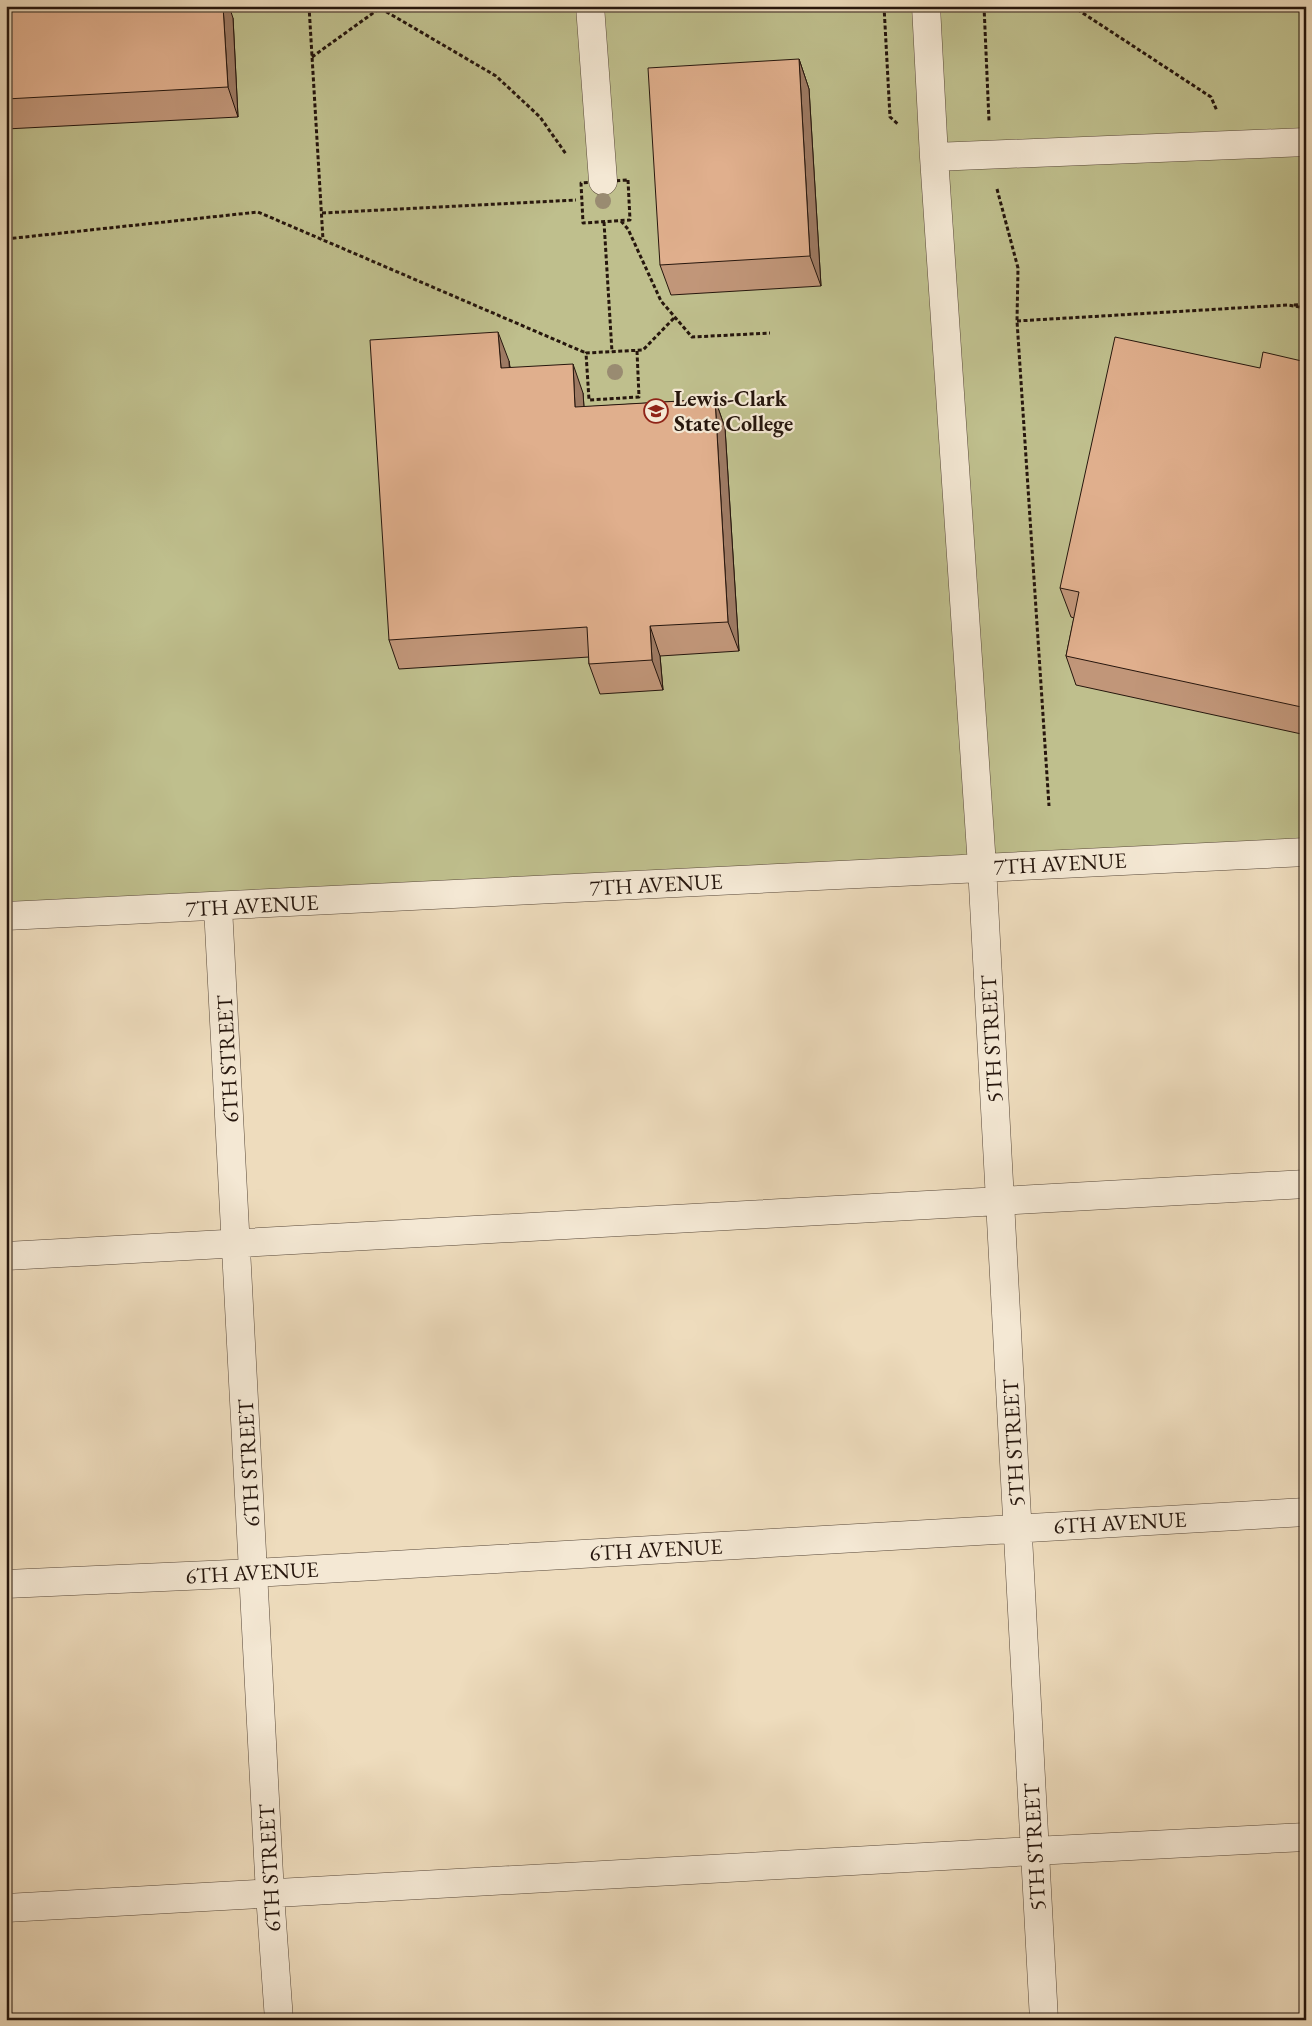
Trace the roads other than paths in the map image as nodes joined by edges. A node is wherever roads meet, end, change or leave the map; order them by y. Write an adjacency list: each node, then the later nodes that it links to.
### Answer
1 (590, 6): 5 (street)
2 (926, 6): 4 (street, 5TH STREET)
3 (1306, 142): 4 (street)
4 (934, 157): 7 (street, 5TH STREET)
5 (591, 180)
6 (1306, 852): 7 (street, 7TH AVENUE)
7 (982, 866): 8 (street, 7TH AVENUE); 11 (street, 5TH STREET)
8 (218, 907): 9 (street, 7TH AVENUE); 12 (street, 6TH STREET)
9 (6, 916)
10 (1306, 1184): 11 (street)
11 (1000, 1200): 12 (street); 15 (street, 5TH STREET)
12 (236, 1243): 13 (street); 16 (street, 6TH STREET)
13 (6, 1256)
14 (1306, 1512): 15 (street, 6TH AVENUE)
15 (1018, 1528): 16 (street, 6TH AVENUE); 19 (street, 5TH STREET)
16 (254, 1573): 17 (street, 6TH AVENUE); 20 (street, 6TH STREET)
17 (6, 1584)
18 (1306, 1837): 19 (street)
19 (1034, 1851): 20 (street); 23 (street, 5TH STREET)
20 (270, 1894): 21 (street); 22 (street, 6TH STREET)
21 (6, 1908)
22 (279, 2020)
23 (1044, 2020)

